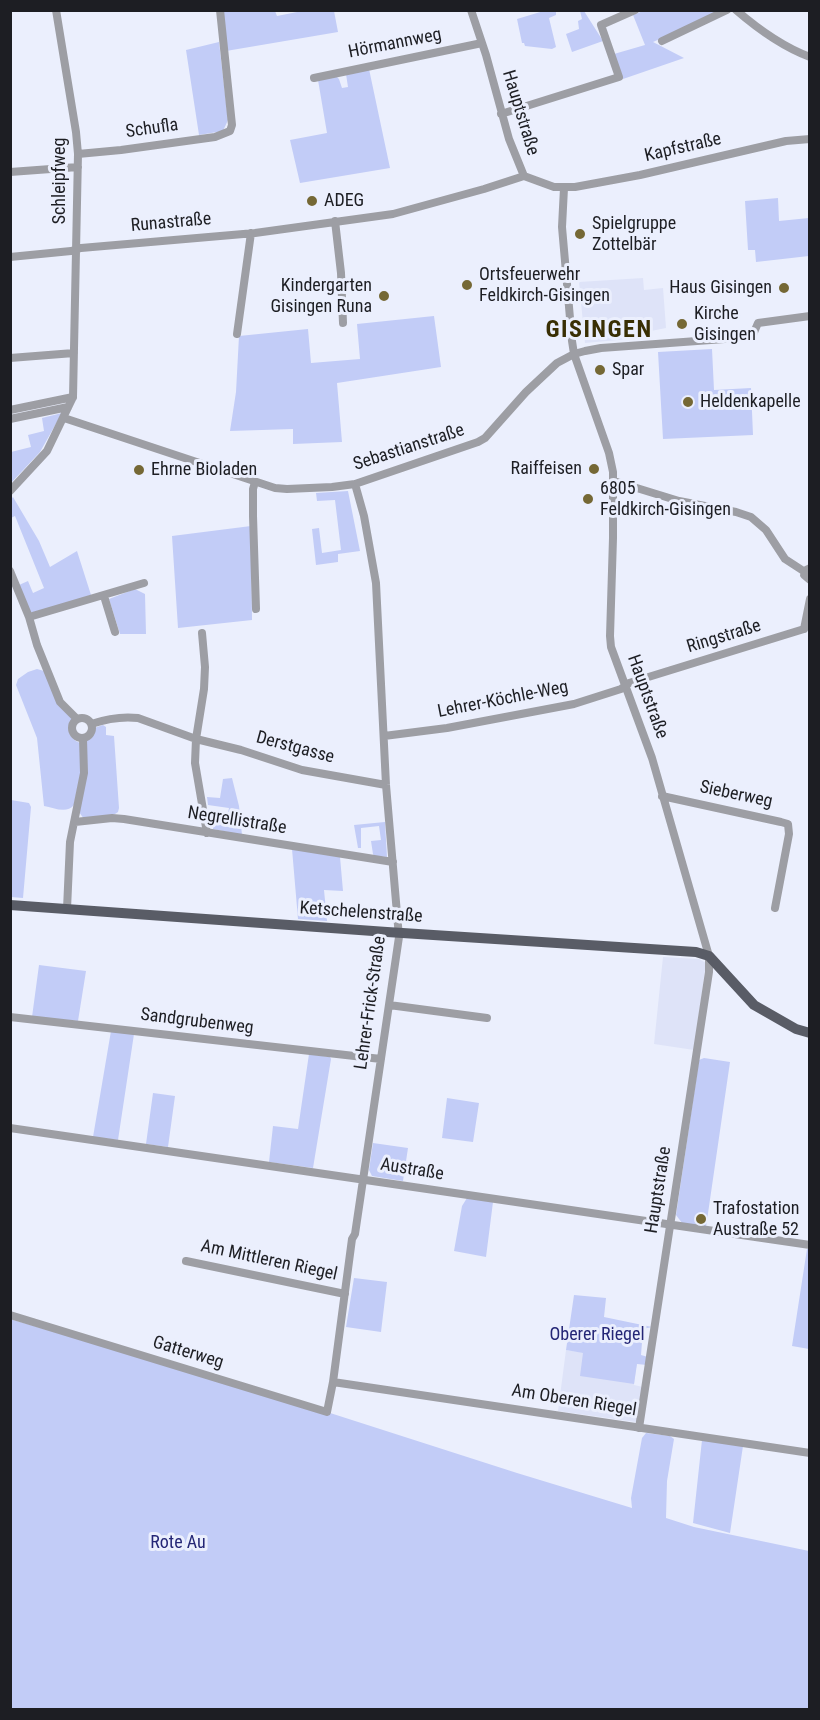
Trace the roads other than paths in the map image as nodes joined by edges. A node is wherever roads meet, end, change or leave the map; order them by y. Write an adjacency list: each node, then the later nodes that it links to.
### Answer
1 (57, 10): 13 (street, Schleipfweg)
2 (219, 10): 13 (street, Schufla)
3 (471, 10): 8 (street, Hauptstraße)
4 (635, 10): 11 (street)
5 (727, 10): 7 (street)
6 (736, 10): 9 (street)
7 (662, 41)
8 (482, 43): 10 (street, Hörmannweg); 11 (street, Hauptstraße)
9 (810, 57)
10 (314, 78)
11 (501, 114): 16 (street, Hauptstraße)
12 (810, 139): 17 (street, Kapfstraße)
13 (78, 154): 14 (street, Schleipfweg)
14 (78, 167): 15 (street); 20 (street, Schleipfweg)
15 (10, 172)
16 (524, 176): 17 (street, Hauptstraße); 18 (street, Runastraße)
17 (564, 188): 26 (street, Hauptstraße)
18 (335, 221): 19 (street, Runastraße); 23 (street)
19 (251, 233): 20 (street, Runastraße); 24 (street)
20 (75, 250): 21 (street, Runastraße); 25 (street, Schleipfweg)
21 (10, 257)
22 (810, 316): 26 (street)
23 (343, 323)
24 (237, 334)
25 (74, 353): 27 (street); 28 (street, Schleipfweg)
26 (574, 354): 33 (street, Hauptstraße); 35 (street, Sebastianstraße)
27 (10, 358)
28 (73, 397): 29 (street, Schleipfweg); 30 (street)
29 (68, 407): 31 (street, Schleipfweg); 32 (street)
30 (10, 410)
31 (64, 418): 34 (street, Sebastianstraße); 36 (street)
32 (10, 419)
33 (614, 481): 37 (street); 48 (street, Hauptstraße)
34 (255, 482): 35 (street, Sebastianstraße); 43 (street)
35 (355, 484): 51 (street, Lehrer-Frick-Straße)
36 (10, 491)
37 (807, 570): 39 (street)
38 (10, 571): 44 (street)
39 (810, 580)
40 (144, 583): 41 (street)
41 (104, 596): 44 (street); 46 (street)
42 (810, 599): 45 (street, Ringstraße)
43 (256, 609)
44 (29, 618): 49 (street)
45 (807, 630): 48 (street, Ringstraße)
46 (115, 632)
47 (202, 633): 53 (street)
48 (625, 686): 51 (street, Lehrer-Köchle-Weg); 55 (street, Hauptstraße)
49 (77, 719): 50 (street); 52 (street)
50 (91, 724): 52 (street); 53 (street, Derstgasse)
51 (384, 736): 54 (street, Lehrer-Frick-Straße)
52 (83, 738): 56 (street)
53 (196, 739): 54 (street, Derstgasse); 57 (street)
54 (386, 785): 58 (street, Lehrer-Frick-Straße)
55 (662, 796): 60 (street, Sieberweg); 63 (street, Hauptstraße)
56 (75, 822): 57 (street, Negrellistraße); 61 (street)
57 (207, 833): 58 (street, Negrellistraße)
58 (393, 862): 62 (street, Lehrer-Frick-Straße)
59 (10, 904): 61 (main road, Ketschelenstraße)
60 (775, 908)
61 (67, 909): 62 (main road, Ketschelenstraße)
62 (398, 933): 63 (main road, Ketschelenstraße); 64 (street, Lehrer-Frick-Straße)
63 (710, 956): 67 (main road); 71 (street, Hauptstraße)
64 (389, 1005): 66 (street); 68 (street, Lehrer-Frick-Straße)
65 (10, 1017): 68 (street, Sandgrubenweg)
66 (487, 1018)
67 (810, 1032)
68 (381, 1059): 70 (street, Lehrer-Frick-Straße)
69 (10, 1128): 70 (street, Austraße)
70 (363, 1179): 71 (street, Austraße); 74 (street, Lehrer-Frick-Straße)
71 (670, 1224): 72 (street, Austraße); 77 (street, Hauptstraße)
72 (810, 1245)
73 (186, 1261): 74 (street, Am Mittleren Riegel)
74 (345, 1294): 76 (street, Lehrer-Frick-Straße)
75 (10, 1315): 76 (street, Gatterweg)
76 (333, 1382): 77 (street, Am Oberen Riegel)
77 (639, 1428): 78 (street, Am Oberen Riegel)
78 (810, 1453)

